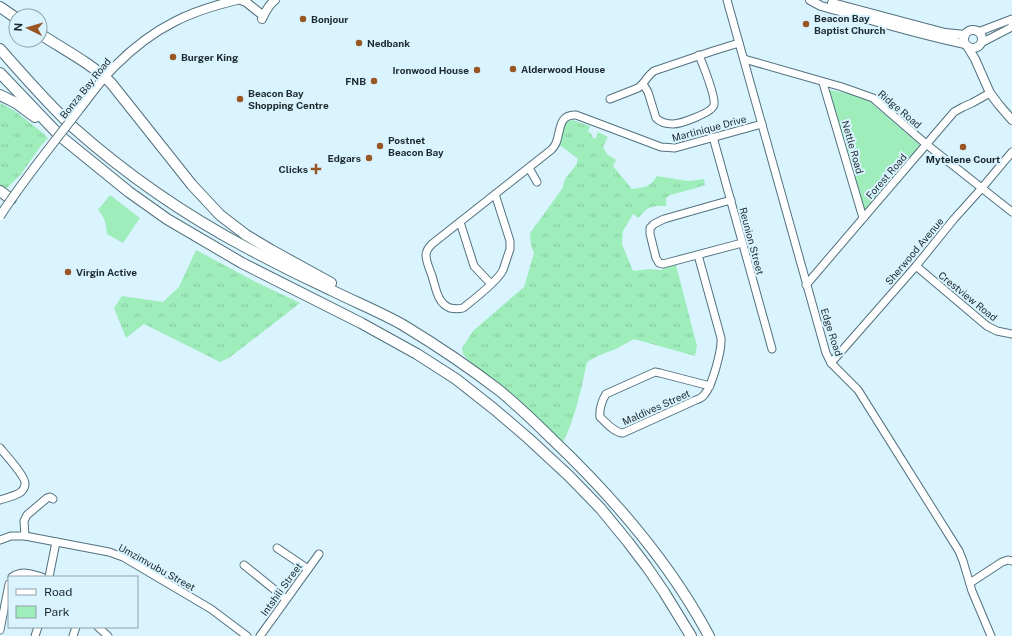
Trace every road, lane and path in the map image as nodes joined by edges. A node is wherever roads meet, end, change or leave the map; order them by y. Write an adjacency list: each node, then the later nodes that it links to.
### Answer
1 (237, 0): 18 (main road, Bonza Bay Road)
2 (241, 0): 3 (main road)
3 (275, 0)
4 (727, 0): 12 (street, Edge Road)
5 (810, 0): 11 (main road)
6 (820, 0): 11 (main road)
7 (1012, 19): 9 (street)
8 (1012, 26): 13 (street)
9 (978, 32): 11 (main road); 13 (main road)
10 (48, 39): 18 (highway)
11 (966, 42): 13 (main road); 20 (main road)
12 (739, 43): 15 (street); 16 (street, Edge Road)
13 (980, 44): 20 (main road)
14 (0, 49): 47 (highway)
15 (700, 55): 21 (street); 21 (street)
16 (744, 60): 19 (street, Ridge Road); 26 (street, Edge Road)
17 (0, 73): 30 (highway)
18 (105, 77): 36 (main road, Bonza Bay Road, bridge); 47 (highway)
19 (823, 83): 28 (street, Ridge Road); 40 (street, Nettle Road)
20 (986, 83): 22 (main road)
21 (643, 84): 24 (street)
22 (990, 93): 25 (main road); 28 (street, Forest Road)
23 (0, 95): 30 (highway)
24 (610, 99)
25 (1012, 120)
26 (762, 124): 27 (street, Martinique Drive); 46 (street, Edge Road)
27 (714, 137): 31 (street, Martinique Drive); 37 (street, Reunion Street)
28 (926, 144): 33 (street, Ridge Road); 40 (street, Forest Road)
29 (1012, 152): 33 (street, Sherwood Avenue)
30 (88, 159): 75 (highway)
31 (529, 168): 32 (street); 35 (street)
32 (537, 182)
33 (981, 189): 38 (street, Ridge Road); 44 (street, Sherwood Avenue)
34 (0, 191): 36 (highway)
35 (495, 194): 41 (street); 45 (street)
36 (11, 199): 39 (main road, Bonza Bay Road, bridge)
37 (731, 200): 42 (street, Reunion Street); 43 (street)
38 (1012, 212)
39 (0, 216)
40 (863, 218): 46 (street, Forest Road)
41 (460, 222): 45 (street); 45 (street)
42 (742, 243): 43 (street); 49 (street, Reunion Street)
43 (698, 255): 51 (street, Maldives Street)
44 (916, 266): 48 (street, Crestview Road); 50 (street, Sherwood Avenue)
45 (491, 284)
46 (806, 285): 50 (street, Edge Road)
47 (370, 308): 76 (highway)
48 (1012, 334)
49 (772, 349)
50 (831, 363): 66 (street, Edge Road)
51 (710, 386): 51 (street, Maldives Street)
52 (0, 448): 54 (street)
53 (53, 499): 55 (street)
54 (0, 500)
55 (25, 536): 56 (street, Umzimvubu Street); 57 (street, Umzimvubu Street)
56 (0, 540)
57 (56, 542): 65 (street); 73 (street, Umzimvubu Street)
58 (277, 548): 62 (street)
59 (319, 554): 62 (street, Intshili Street)
60 (1012, 561): 66 (street)
61 (244, 565): 68 (street)
62 (308, 569): 68 (street, Intshili Street)
63 (14, 576): 64 (street)
64 (38, 576)
65 (49, 576)
66 (970, 583): 77 (street, Edge Road)
67 (8, 587): 69 (street)
68 (286, 599): 74 (street, Intshili Street)
69 (3, 601): 71 (street)
70 (99, 628): 72 (street)
71 (0, 630)
72 (108, 636)
73 (248, 636)
74 (260, 636)
75 (691, 636)
76 (709, 636)
77 (991, 636)

